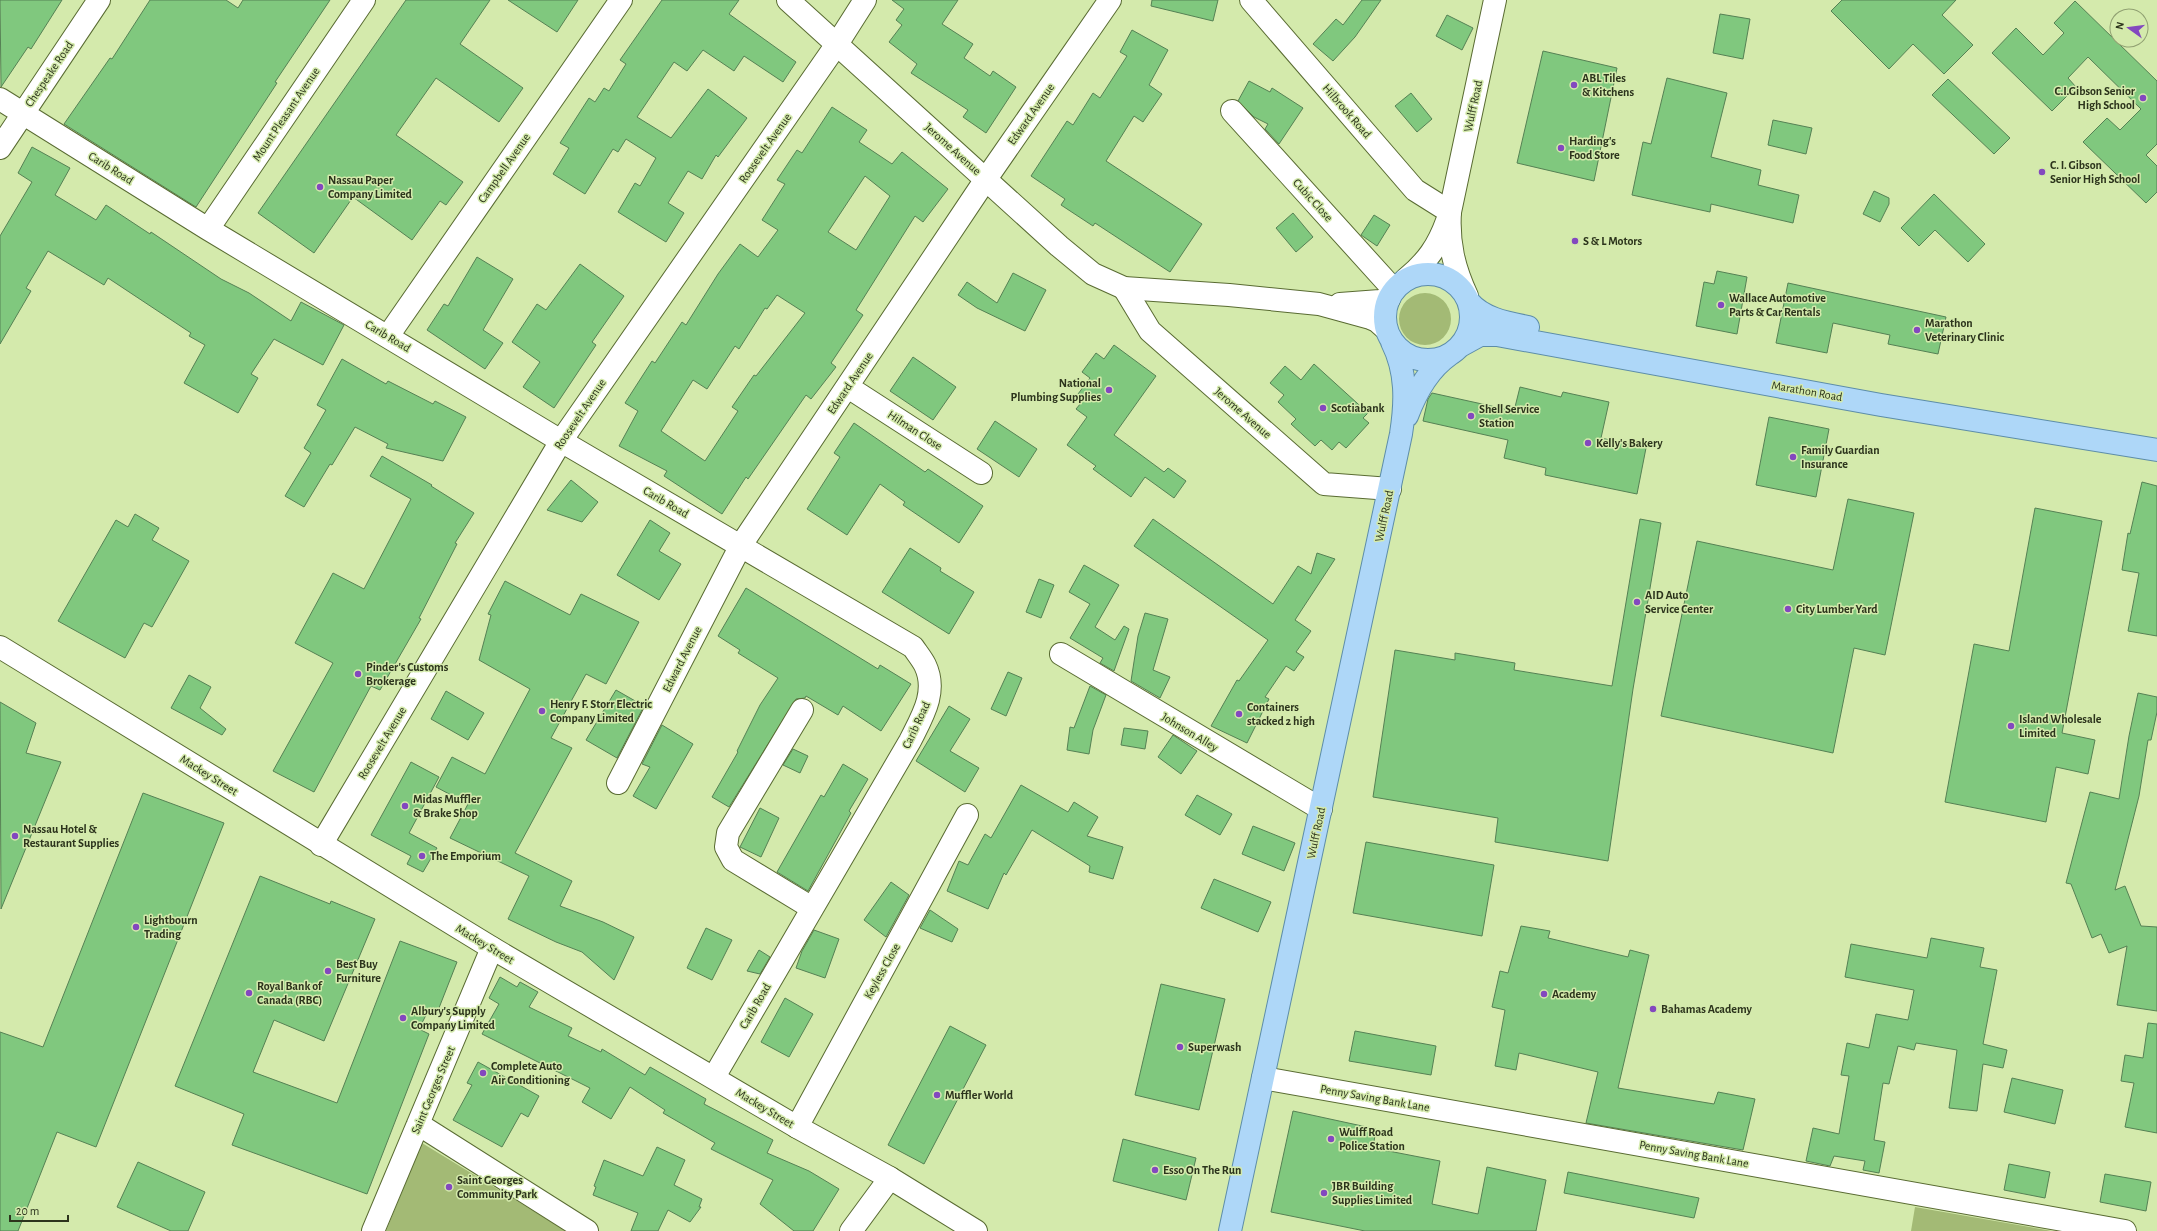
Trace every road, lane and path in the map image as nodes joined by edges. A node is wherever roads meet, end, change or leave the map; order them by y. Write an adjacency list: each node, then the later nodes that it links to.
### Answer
1 (99, 0): 12 (street, Chespeake Road)
2 (364, 0): 16 (street, Mount Pleasant Avenue)
3 (621, 0): 22 (street, Campbell Avenue)
4 (788, 0): 9 (street, Jerome Avenue)
5 (865, 0): 9 (street, Roosevelt Avenue)
6 (1110, 0): 14 (street, Edward Avenue)
7 (1252, 0): 15 (street, Hilbrook Road)
8 (1495, 0): 15 (street, Wulff Road)
9 (837, 44): 14 (street, Jerome Avenue); 27 (street, Roosevelt Avenue)
10 (0, 99): 12 (street, Carib Road)
11 (1232, 110): 18 (street, Cubic Close)
12 (22, 113): 13 (street, Chespeake Road); 16 (street, Carib Road)
13 (0, 148)
14 (986, 179): 17 (street, Jerome Avenue); 24 (street, Edward Avenue)
15 (1450, 212): 18 (street, Wulff Road); 19 (street, Wulff Road)
16 (208, 229): 22 (street, Carib Road)
17 (1124, 288): 20 (street, Jerome Avenue); 30 (street, Jerome Avenue)
18 (1396, 289): 19 (main road); 20 (street, Jerome Avenue); 21 (main road)
19 (1468, 299): 23 (main road); 26 (main road, Marathon Road)
20 (1319, 304): 21 (street, Jerome Avenue)
21 (1389, 335): 23 (main road); 25 (main road, Wulff Road)
22 (388, 336): 27 (street, Carib Road)
23 (1458, 349): 25 (main road, Wulff Road); 28 (main road, Marathon Road)
24 (848, 387): 29 (street, Hilman Close); 31 (street, Edward Avenue)
25 (1401, 434): 30 (main road, Wulff Road)
26 (2157, 436)
27 (561, 441): 31 (street, Carib Road); 38 (street, Roosevelt Avenue)
28 (2157, 450)
29 (981, 473)
30 (1390, 489): 36 (main road, Wulff Road)
31 (741, 545): 35 (street, Edward Avenue); 39 (street, Carib Road)
32 (0, 647): 38 (street, Mackey Street)
33 (1061, 654): 36 (street, Johnson Alley)
34 (802, 710): 39 (street)
35 (618, 783)
36 (1321, 809): 42 (main road, Wulff Road)
37 (966, 815): 44 (street, Keyless Close)
38 (321, 845): 40 (street, Mackey Street)
39 (812, 908): 41 (street, Carib Road)
40 (492, 948): 41 (street, Mackey Street); 43 (street, Saint Georges Street)
41 (714, 1078): 44 (street, Mackey Street)
42 (1263, 1078): 50 (main road, Wulff Road); 51 (street, Penny Saving Bank Lane)
43 (418, 1124): 46 (street, Saint Georges Street); 47 (street)
44 (797, 1127): 45 (street, Mackey Street)
45 (890, 1178): 48 (street); 49 (street, Mackey Street)
46 (373, 1231)
47 (587, 1231)
48 (851, 1231)
49 (976, 1231)
50 (1230, 1231)
51 (2124, 1231)

